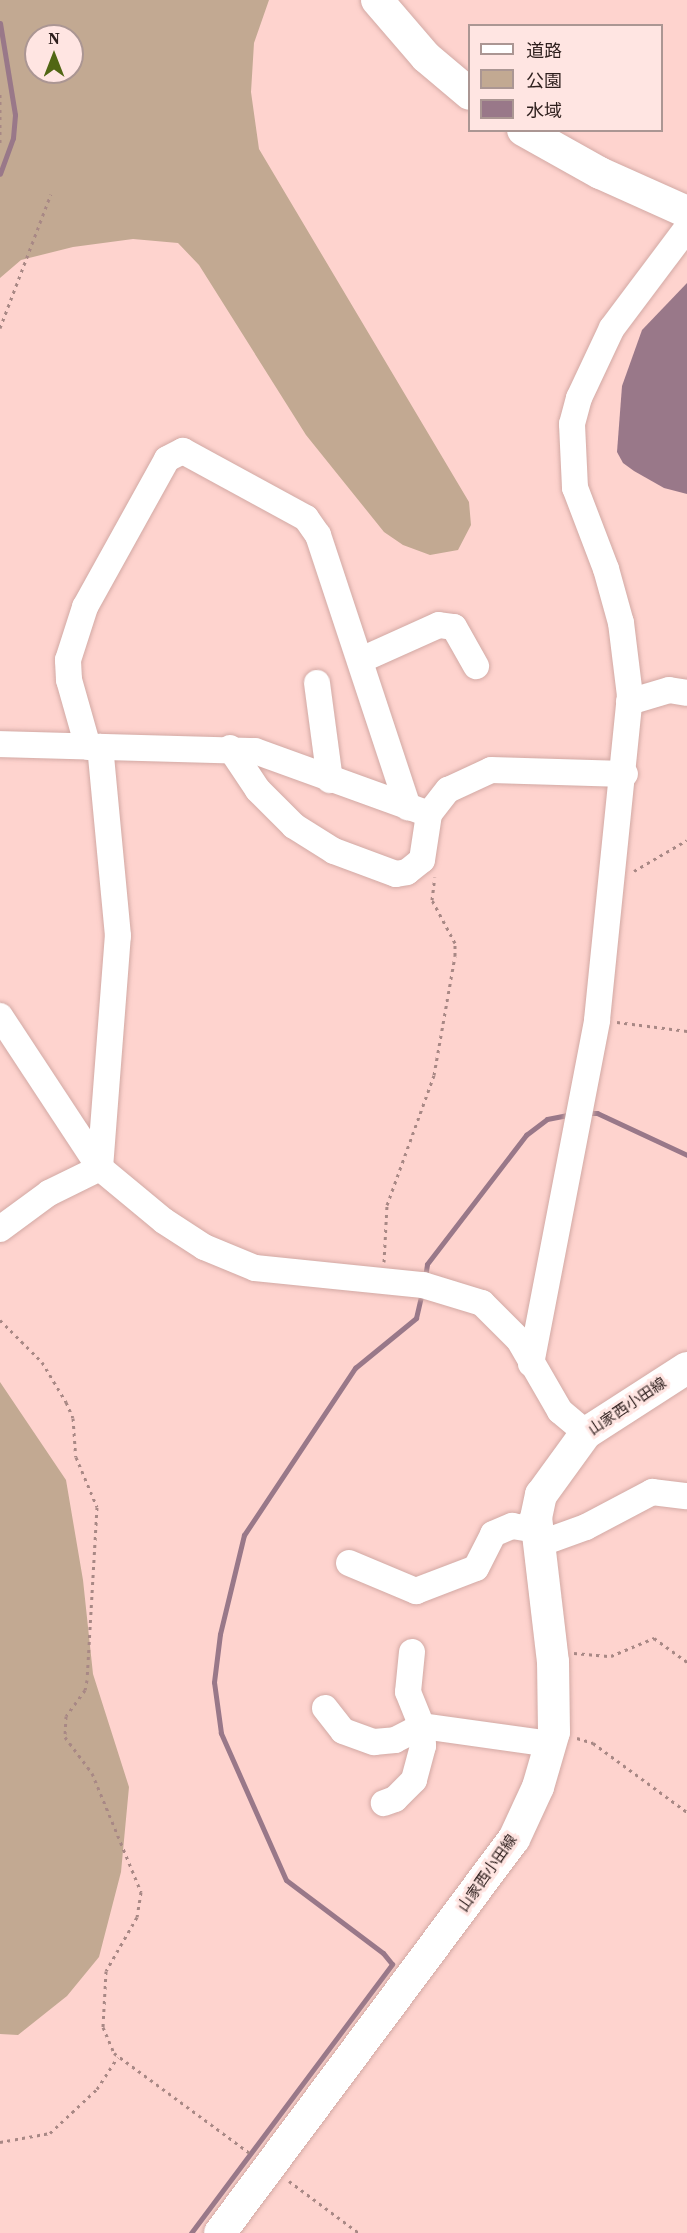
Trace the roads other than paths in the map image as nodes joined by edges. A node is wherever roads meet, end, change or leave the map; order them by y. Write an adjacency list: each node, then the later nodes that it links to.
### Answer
1 (377, 0): 2 (main road)
2 (468, 92)
3 (527, 132): 4 (main road)
4 (687, 212)
5 (687, 228): 10 (street)
6 (361, 660): 7 (street); 12 (street); 16 (street)
7 (476, 666)
8 (317, 683): 15 (street)
9 (687, 693): 10 (street)
10 (629, 702): 14 (street)
11 (0, 744): 12 (street)
12 (94, 747): 13 (street); 18 (street)
13 (230, 748): 15 (street); 16 (street)
14 (625, 774): 16 (street); 20 (street)
15 (330, 780): 16 (street)
16 (418, 811)
17 (0, 1016): 18 (street)
18 (100, 1168): 19 (street); 20 (street)
19 (0, 1229)
20 (531, 1364): 22 (street)
21 (687, 1368): 22 (main road, 山家西小田線)
22 (586, 1432): 24 (main road, 山家西小田線)
23 (687, 1496): 24 (street)
24 (538, 1537): 25 (street); 29 (main road, 山家西小田線)
25 (349, 1563)
26 (412, 1652): 28 (street)
27 (325, 1708): 28 (street)
28 (422, 1726): 29 (street); 30 (street)
29 (552, 1738): 31 (main road, 山家西小田線)
30 (384, 1803)
31 (220, 2233)

